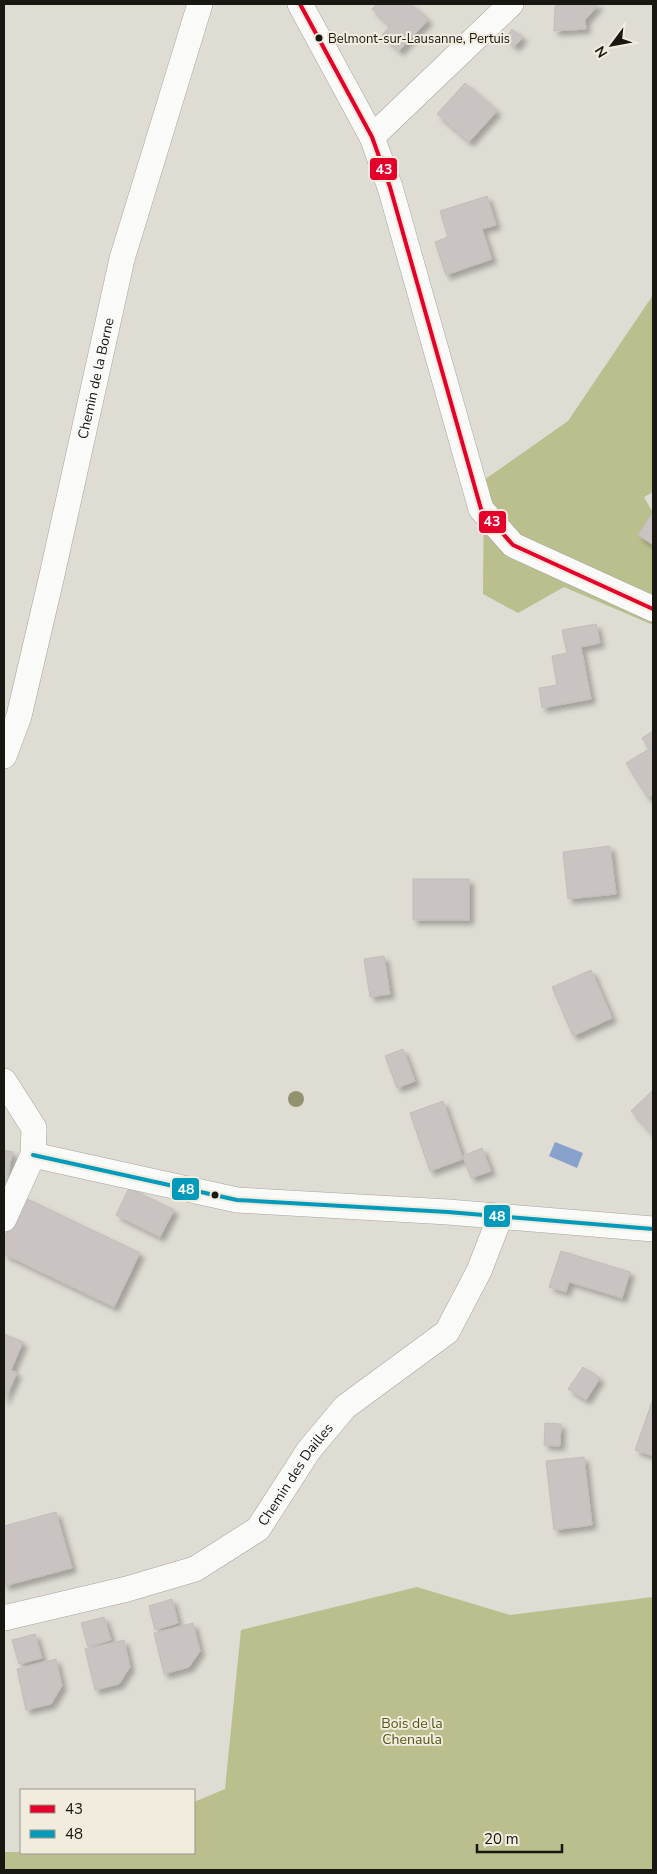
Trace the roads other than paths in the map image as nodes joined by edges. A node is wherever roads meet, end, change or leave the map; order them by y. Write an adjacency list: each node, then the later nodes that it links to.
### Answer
1 (200, 4): 6 (street, Chemin de la Borne)
2 (300, 4): 4 (street)
3 (511, 4): 4 (street)
4 (372, 137): 5 (street)
5 (653, 609)
6 (4, 756)
7 (4, 1081): 8 (street)
8 (33, 1155): 9 (street); 10 (street)
9 (500, 1217): 11 (street); 12 (street, Chemin des Dailles)
10 (4, 1219)
11 (653, 1229)
12 (4, 1618)

